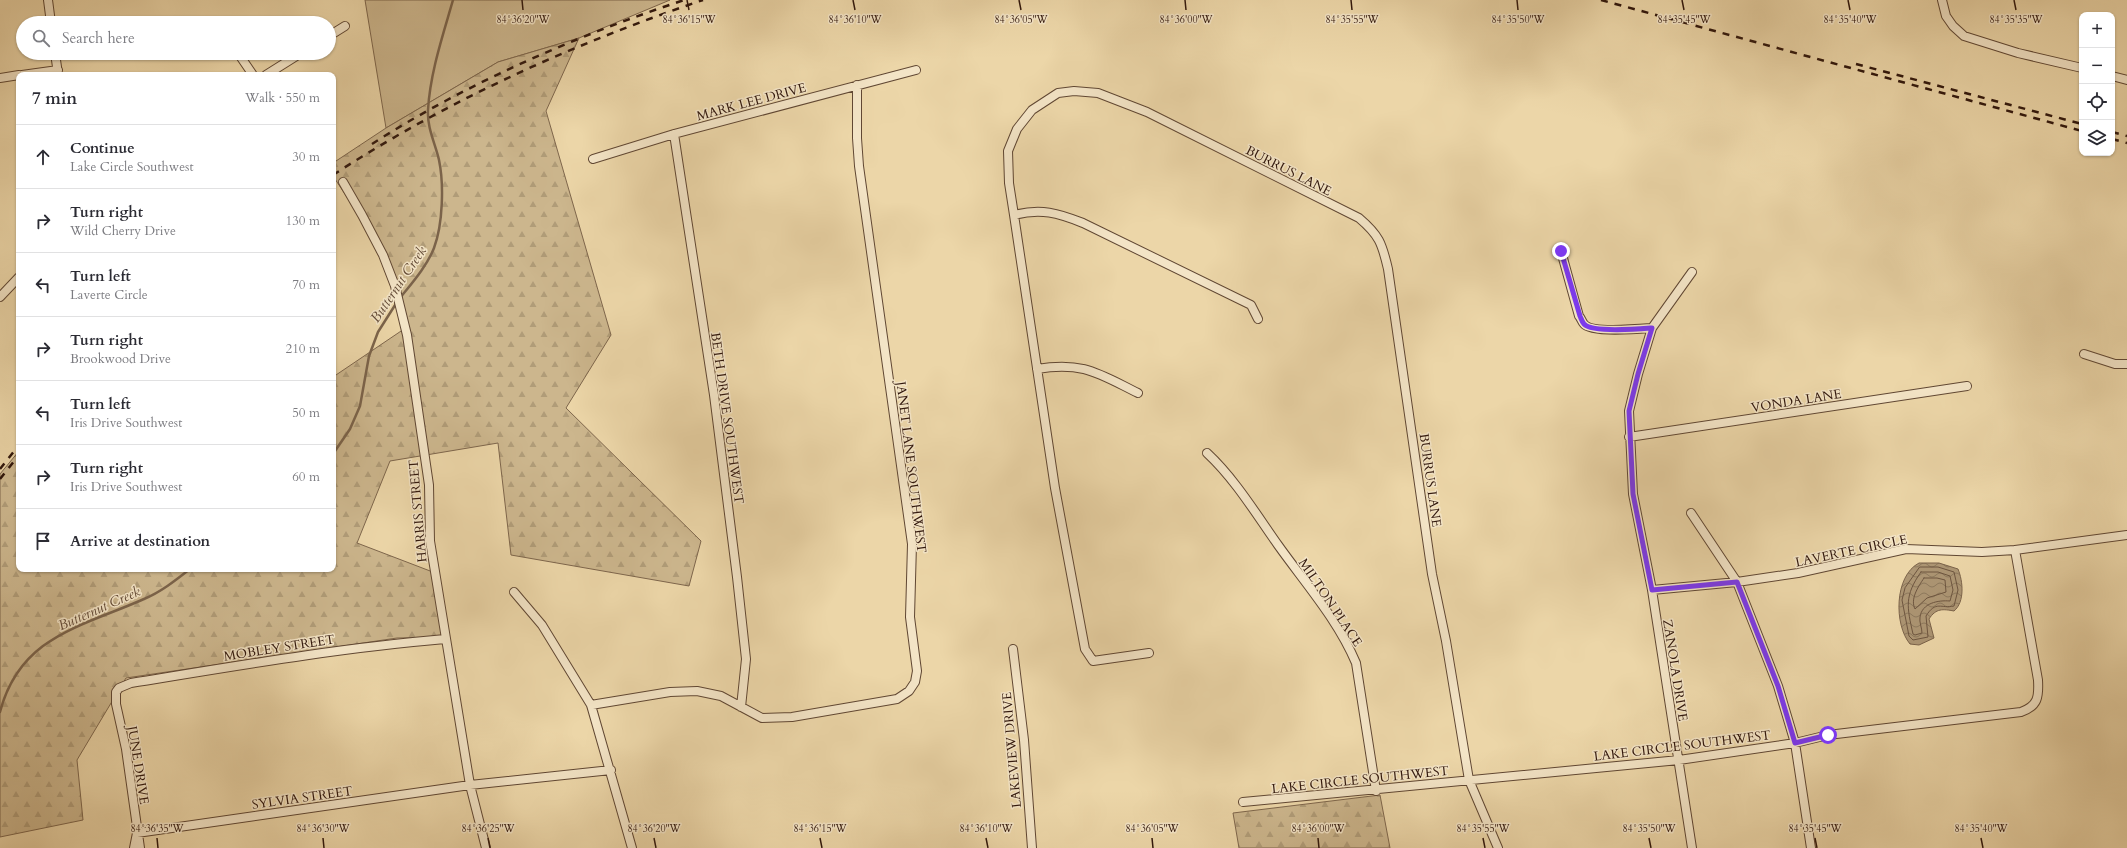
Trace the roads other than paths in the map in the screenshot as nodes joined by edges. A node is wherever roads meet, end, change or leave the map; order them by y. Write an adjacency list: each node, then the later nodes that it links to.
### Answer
1 (48, 0): 3 (street)
2 (1942, 0): 9 (street)
3 (50, 16)
4 (345, 26): 5 (street)
5 (336, 32)
6 (56, 60): 11 (street)
7 (243, 60): 12 (street)
8 (291, 60): 13 (street)
9 (2079, 67)
10 (916, 70): 18 (street, MARK LEE DRIVE)
11 (58, 72)
12 (251, 72)
13 (271, 72)
14 (16, 76): 16 (street)
15 (2115, 77): 17 (street)
16 (0, 78)
17 (2127, 80)
18 (858, 85): 19 (street, MARK LEE DRIVE); 47 (street, JANET LANE SOUTHWEST)
19 (674, 134): 20 (street, MARK LEE DRIVE); 47 (street, BETH DRIVE SOUTHWEST)
20 (593, 159)
21 (343, 182): 42 (street, HARRIS STREET)
22 (1014, 215): 27 (street); 31 (street, BURRUS LANE); 51 (street, BURRUS LANE)
23 (1561, 251): 28 (street)
24 (1692, 272): 28 (street, ZANOLA DRIVE)
25 (16, 280): 26 (street)
26 (0, 297)
27 (1258, 319)
28 (1652, 328): 34 (street, ZANOLA DRIVE)
29 (2084, 354): 30 (street)
30 (2127, 364)
31 (1037, 369): 33 (street); 44 (street, BURRUS LANE)
32 (1967, 386): 34 (street, VONDA LANE)
33 (1138, 394)
34 (1629, 437): 40 (street, ZANOLA DRIVE)
35 (1207, 453): 53 (street, MILTON PLACE)
36 (1691, 513): 39 (street)
37 (2127, 535): 38 (street, LAVERTE CIRCLE)
38 (2015, 550): 39 (street, LAVERTE CIRCLE); 48 (street, LAKE CIRCLE SOUTHWEST)
39 (1737, 582): 40 (street, LAVERTE CIRCLE); 48 (street)
40 (1652, 590): 49 (street, ZANOLA DRIVE)
41 (514, 592): 46 (street)
42 (445, 639): 45 (street, MOBLEY STREET); 52 (street, HARRIS STREET)
43 (1013, 649): 60 (street, LAKEVIEW DRIVE)
44 (1149, 653)
45 (119, 688): 55 (street, JUNE DRIVE)
46 (591, 705): 47 (street, JANET LANE SOUTHWEST); 50 (street)
47 (741, 707)
48 (1795, 743): 49 (street, LAKE CIRCLE SOUTHWEST); 63 (street)
49 (1679, 760): 51 (street, LAKE CIRCLE SOUTHWEST); 62 (street, ZANOLA DRIVE)
50 (611, 770): 52 (street, SYLVIA STREET); 59 (street)
51 (1469, 780): 53 (street, LAKE CIRCLE SOUTHWEST); 61 (street, BURRUS LANE)
52 (470, 785): 55 (street, SYLVIA STREET); 58 (street, HARRIS STREET)
53 (1376, 791): 54 (street, LAKE CIRCLE SOUTHWEST)
54 (1243, 802)
55 (137, 833): 56 (street); 57 (street, JUNE DRIVE)
56 (134, 848)
57 (140, 848)
58 (486, 848)
59 (632, 848)
60 (1032, 848)
61 (1498, 848)
62 (1692, 848)
63 (1811, 848)

